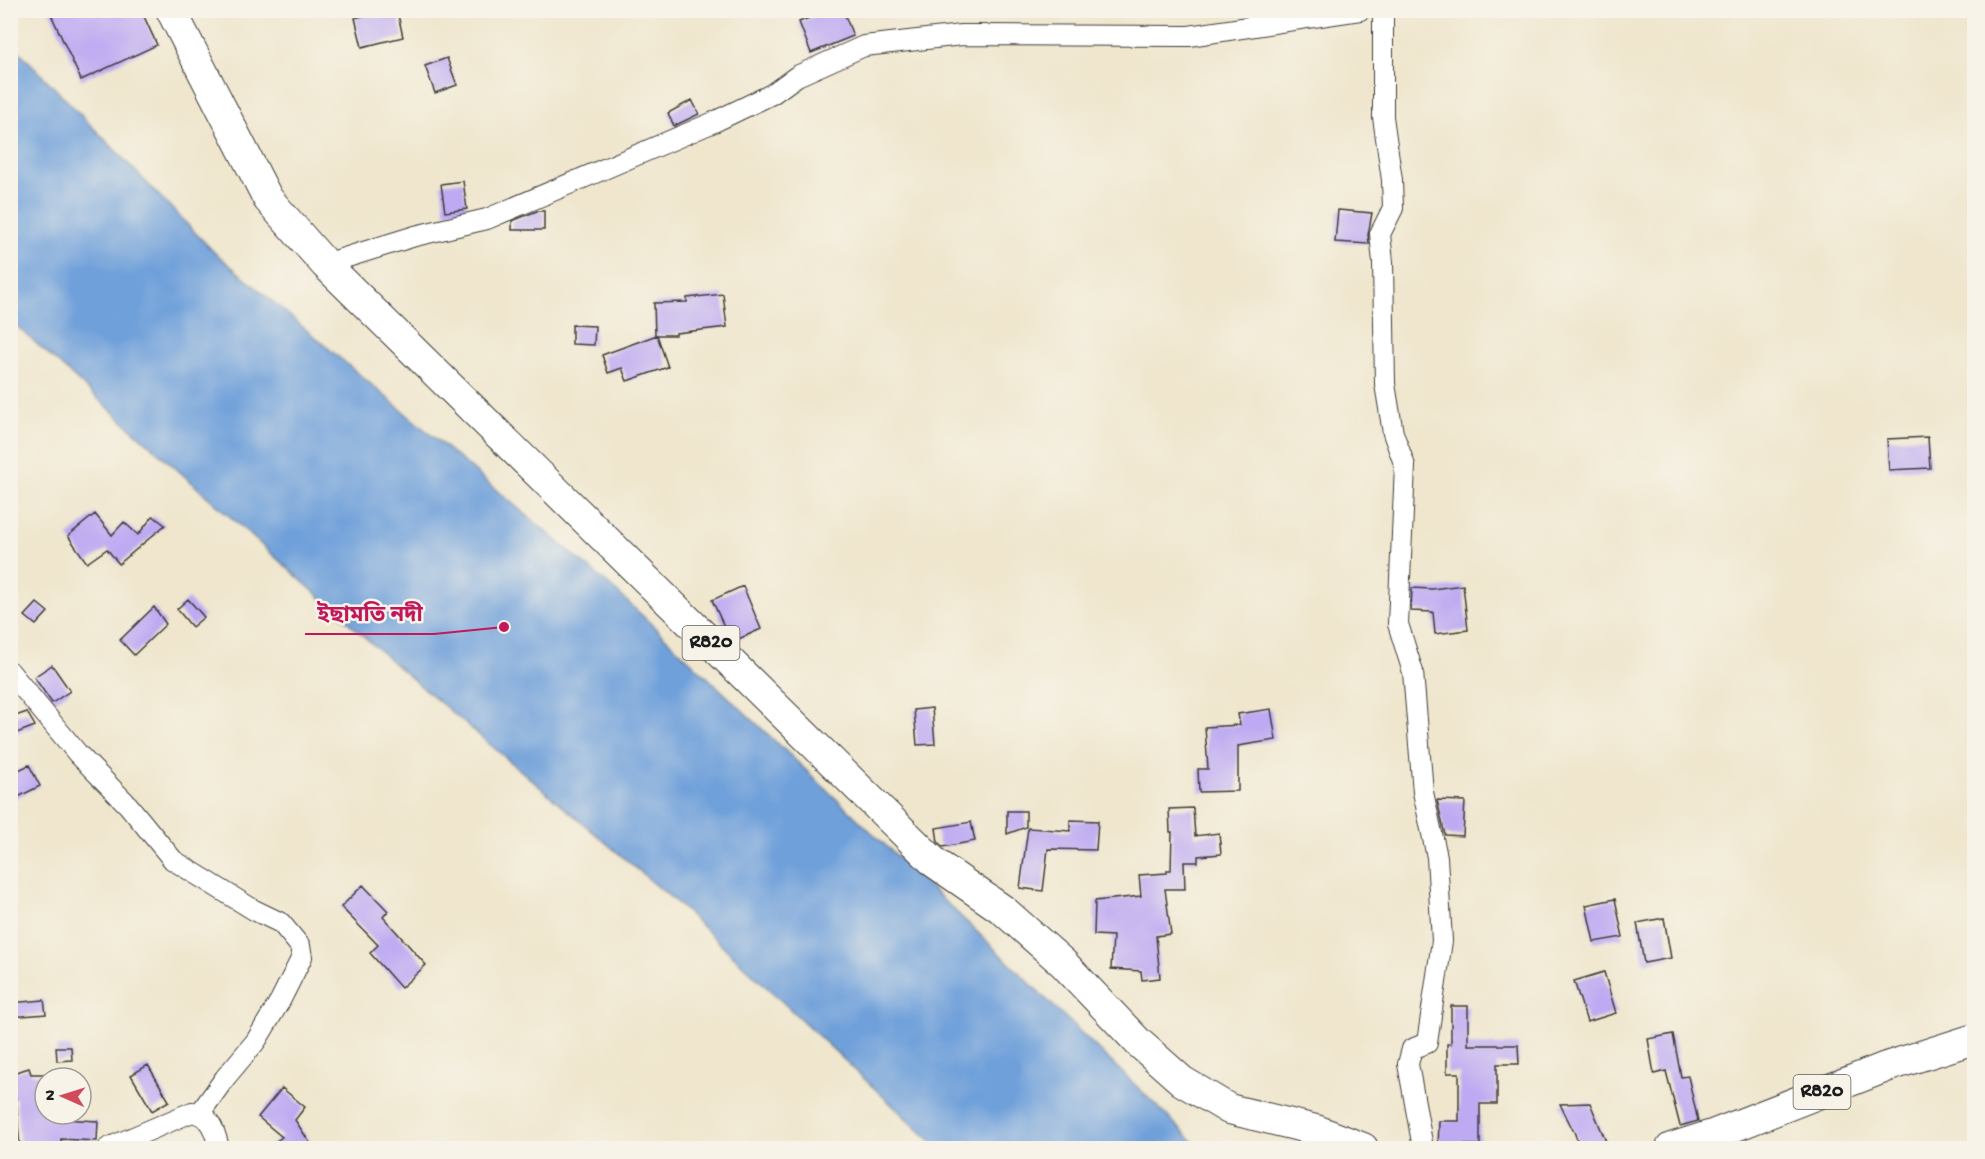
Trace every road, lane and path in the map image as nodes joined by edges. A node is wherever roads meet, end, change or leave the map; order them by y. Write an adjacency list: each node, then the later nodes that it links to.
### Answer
1 (171, 10): 4 (main road, R820)
2 (1360, 10): 4 (street)
3 (1383, 10): 11 (street)
4 (325, 264): 10 (main road, R820)
5 (10, 672): 7 (street)
6 (1974, 1039): 12 (main road, R820)
7 (200, 1113): 8 (street); 9 (street)
8 (108, 1149)
9 (219, 1149)
10 (1363, 1149)
11 (1423, 1149)
12 (1671, 1149)

